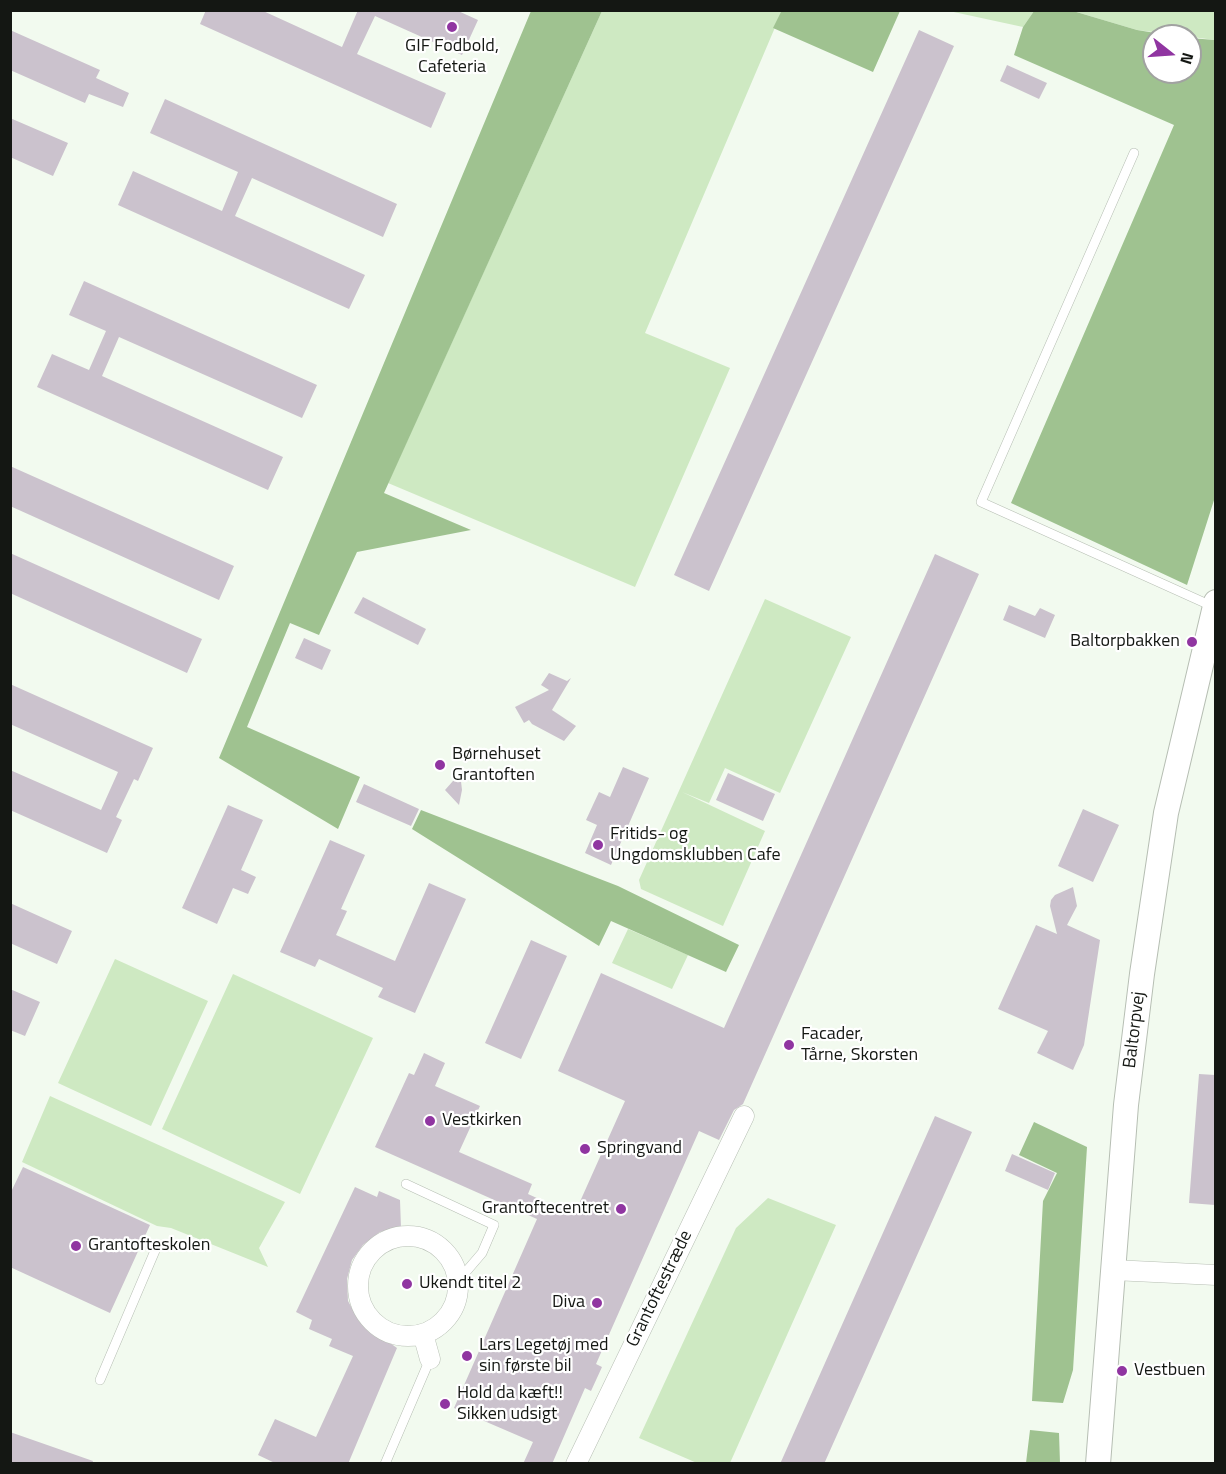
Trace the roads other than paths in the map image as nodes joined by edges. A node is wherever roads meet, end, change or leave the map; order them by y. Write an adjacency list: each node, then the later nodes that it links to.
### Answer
1 (1134, 153): 2 (lane)
2 (1215, 604): 6 (street, Baltorpvej)
3 (744, 1116): 13 (street, Grantoftestræde)
4 (406, 1184): 8 (lane)
5 (157, 1246): 11 (lane)
6 (1113, 1270): 7 (street); 14 (street, Baltorpvej)
7 (1215, 1275)
8 (458, 1281): 9 (street); 9 (street)
9 (423, 1334): 10 (street)
10 (430, 1359): 12 (lane)
11 (100, 1380)
12 (386, 1464)
13 (576, 1464)
14 (1098, 1464)

